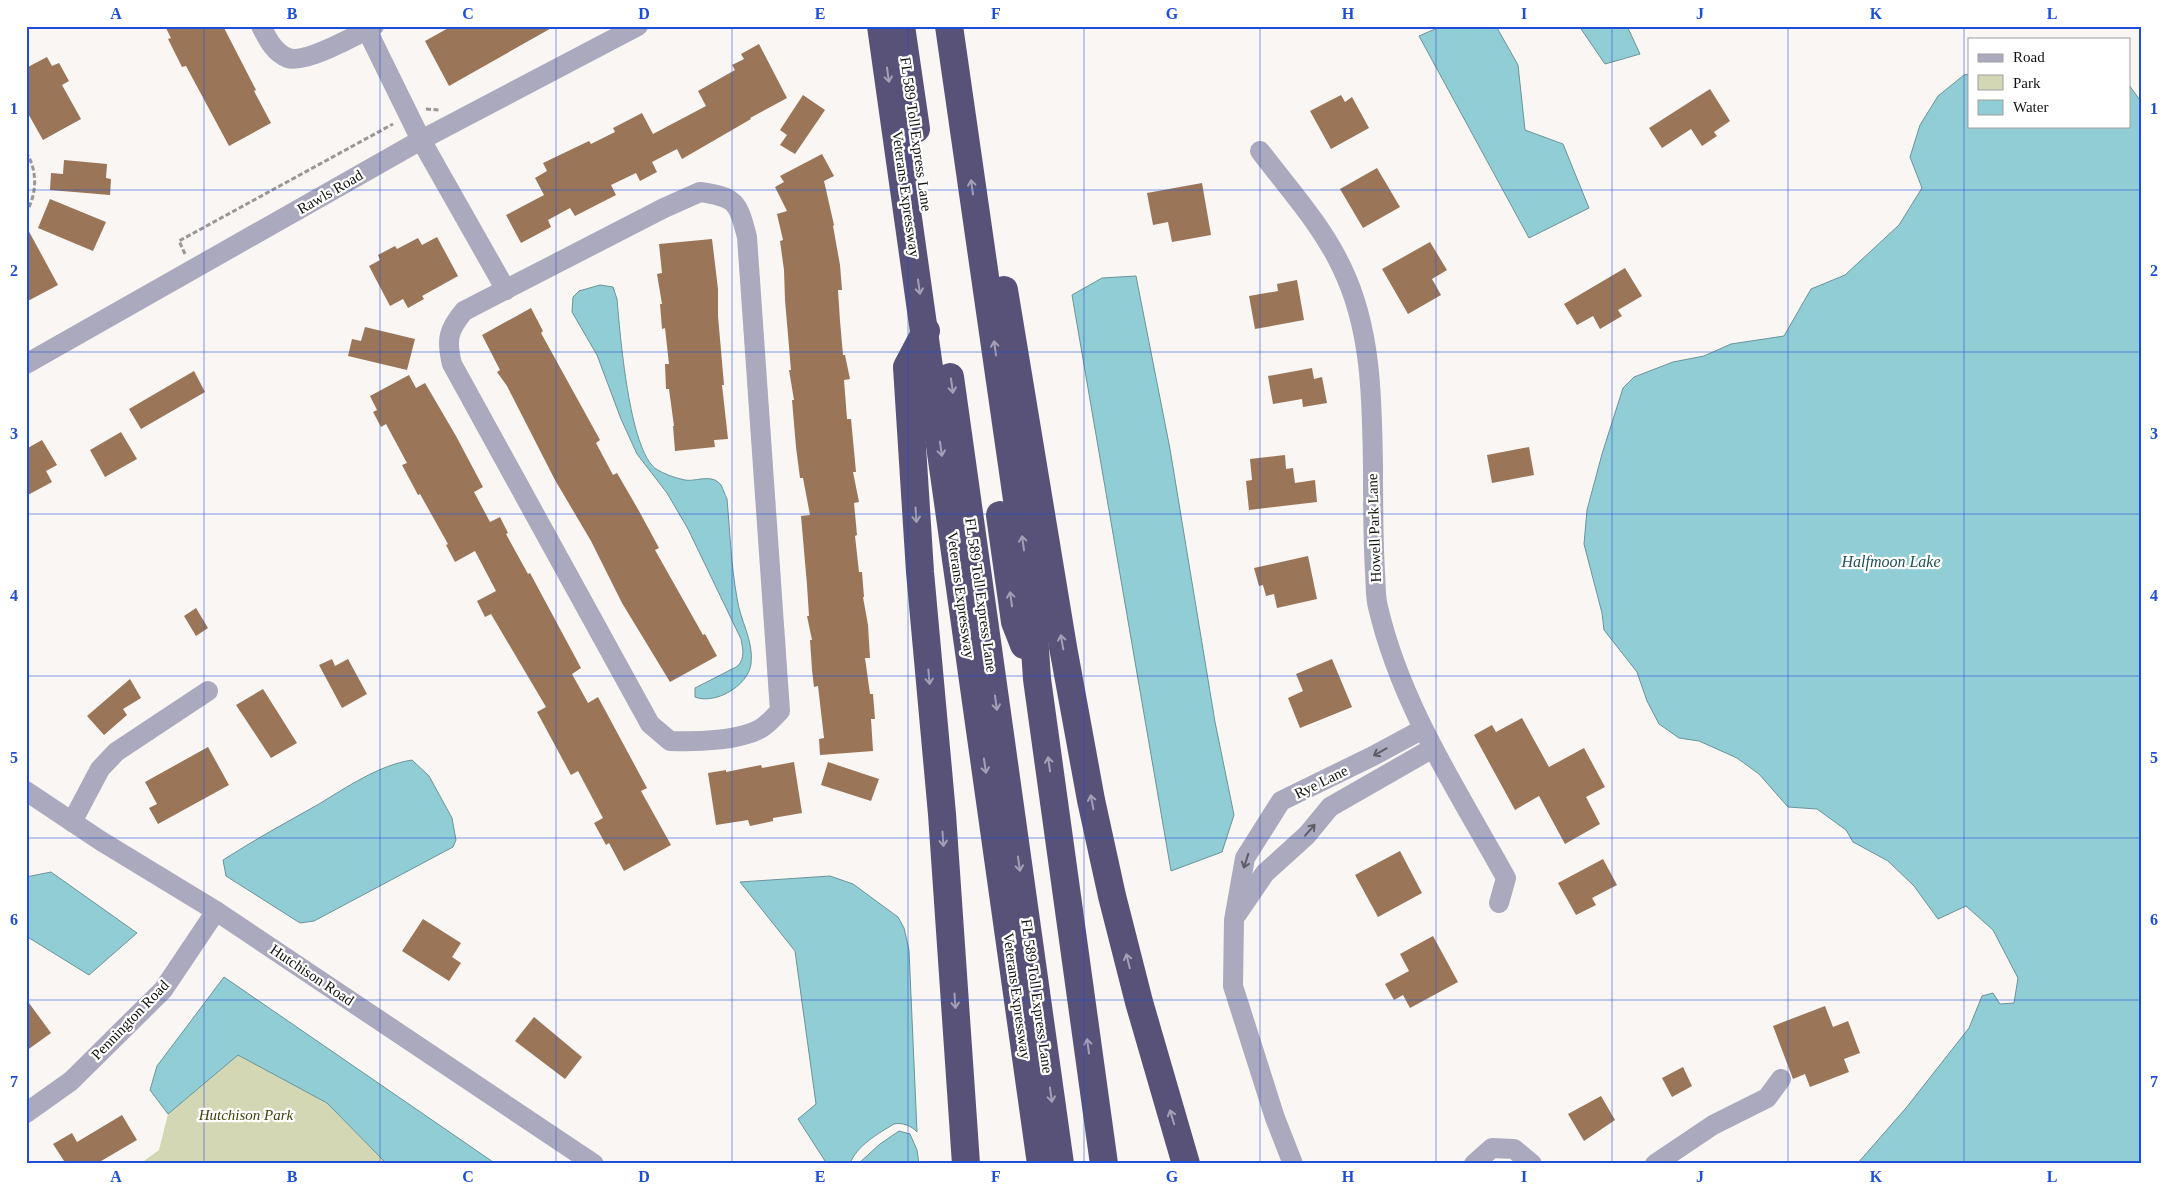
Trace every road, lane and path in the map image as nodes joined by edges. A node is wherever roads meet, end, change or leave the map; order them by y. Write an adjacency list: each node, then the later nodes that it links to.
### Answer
1 (261, 26): 7 (street)
2 (638, 26): 10 (street, Rawls Road)
3 (882, 26): 17 (highway, Veterans Expressway, one-way to 17)
4 (901, 26): 37 (highway, FL 589 Toll Express Lane, one-way to 37)
5 (930, 26): 19 (highway, FL 589 Toll Express Lane, one-way to 5)
6 (949, 26): 14 (highway, one-way to 6)
7 (370, 28): 9 (street)
8 (446, 111): 9 (path)
9 (409, 115): 10 (street); 15 (path)
10 (421, 140): 16 (street); 18 (street, Rawls Road)
11 (1260, 151): 21 (street, Howell Park Lane)
12 (26, 152): 13 (path)
13 (26, 213)
14 (980, 250): 19 (highway, one-way to 14); 39 (highway, one-way to 14)
15 (187, 258)
16 (506, 290): 16 (street)
17 (926, 331): 34 (highway, one-way to 34); 36 (highway, Veterans Expressway, one-way to 36)
18 (26, 364)
19 (1037, 679): 38 (highway, one-way to 19)
20 (208, 691): 26 (street)
21 (1423, 729): 22 (street, Howell Park Lane); 23 (street, Rye Lane, one-way to 23)
22 (1433, 748): 25 (street, Rye Lane); 29 (street, Howell Park Lane)
23 (1316, 784): 25 (street); 27 (street, Rye Lane)
24 (26, 791): 26 (street, Hutchison Road)
25 (1330, 807): 28 (street, Rye Lane, one-way to 25)
26 (72, 822): 30 (street, Hutchison Road)
27 (1259, 836): 28 (street); 31 (street, Rye Lane, one-way to 31)
28 (1284, 854): 31 (street, Rye Lane)
29 (1499, 903)
30 (216, 911): 33 (street, Pennington Road); 35 (street, Hutchison Road)
31 (1234, 920): 40 (street, Rye Lane)
32 (1780, 1079): 43 (street)
33 (26, 1113)
34 (966, 1163)
35 (594, 1164)
36 (1040, 1164)
37 (1060, 1164)
38 (1104, 1164)
39 (1186, 1164)
40 (1293, 1164)
41 (1474, 1164): 42 (street)
42 (1532, 1164)
43 (1655, 1164)

